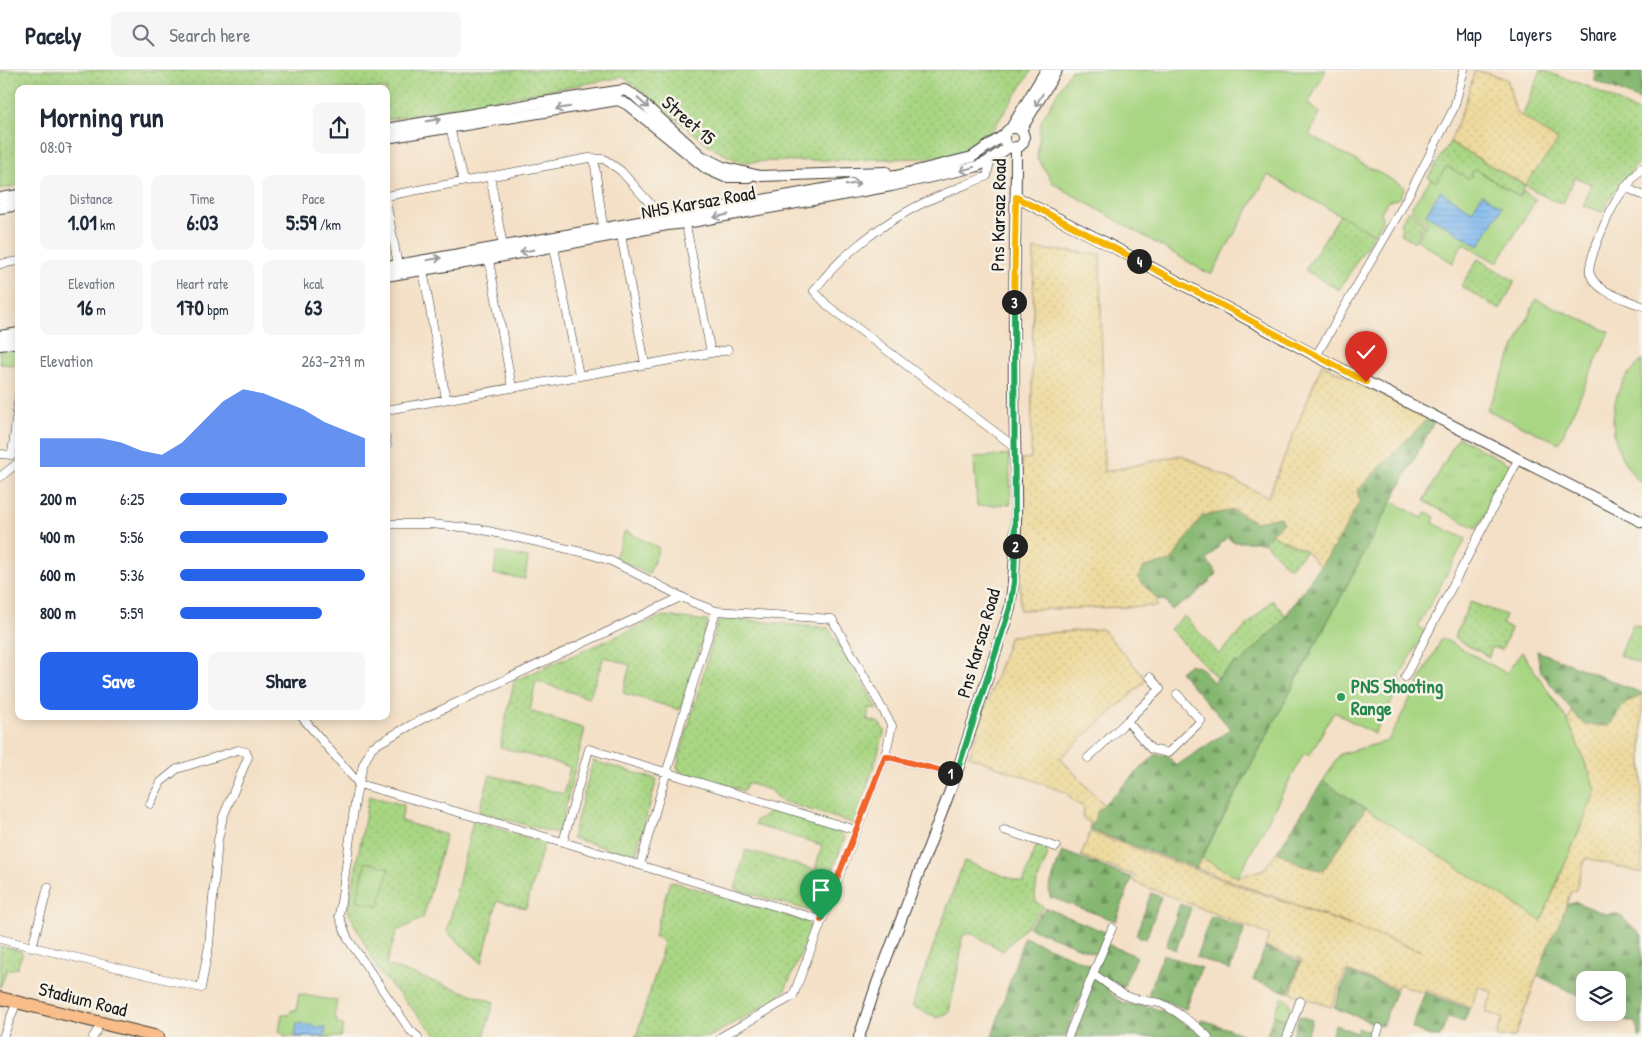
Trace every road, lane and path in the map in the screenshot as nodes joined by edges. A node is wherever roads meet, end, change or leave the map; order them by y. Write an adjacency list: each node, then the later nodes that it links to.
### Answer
1 (1046, 70): 6 (street, NHS Karsaz Road)
2 (1057, 70): 6 (street, NHS Karsaz Road, one-way to 6)
3 (1464, 70): 46 (street)
4 (450, 127): 7 (street); 14 (street, one-way to 4); 15 (street)
5 (390, 128): 14 (street, Street 15, one-way to 14)
6 (1012, 131): 8 (street); 8 (street); 12 (street, NHS Karsaz Road)
7 (390, 137)
8 (1013, 147): 10 (street, NHS Karsaz Road); 21 (street, Pns Karsaz Road)
9 (594, 158): 13 (street); 25 (street); 28 (street)
10 (990, 161): 17 (street, NHS Karsaz Road, one-way to 17); 53 (street)
11 (1642, 168): 16 (street)
12 (916, 172): 14 (street, Street 15); 17 (street, NHS Karsaz Road, one-way to 12)
13 (490, 176): 15 (street); 30 (street)
14 (760, 176)
15 (463, 182): 18 (street)
16 (1625, 187): 19 (street); 39 (street)
17 (833, 191): 26 (street, NHS Karsaz Road)
18 (390, 195)
19 (1642, 195)
20 (15, 196): 22 (street)
21 (1016, 197): 46 (street); 53 (street, Pns Karsaz Road)
22 (0, 198)
23 (15, 205): 24 (street)
24 (0, 208)
25 (662, 217): 26 (street, NHS Karsaz Road); 28 (street, NHS Karsaz Road)
26 (685, 218): 28 (street, NHS Karsaz Road); 45 (street)
27 (390, 222): 34 (street)
28 (612, 231): 29 (street, NHS Karsaz Road); 47 (street)
29 (553, 241): 30 (street, NHS Karsaz Road); 31 (street, NHS Karsaz Road, one-way to 31); 48 (street)
30 (503, 246): 31 (street, NHS Karsaz Road)
31 (488, 254): 36 (street, NHS Karsaz Road, one-way to 31); 37 (street, NHS Karsaz Road); 49 (street)
32 (15, 262): 33 (street)
33 (0, 264)
34 (398, 265): 35 (street, NHS Karsaz Road); 36 (street, NHS Karsaz Road)
35 (390, 266)
36 (410, 268): 37 (street, NHS Karsaz Road); 38 (street, NHS Karsaz Road)
37 (423, 270): 50 (street)
38 (390, 275)
39 (1642, 306)
40 (15, 334): 41 (street)
41 (0, 336)
42 (15, 342): 43 (street)
43 (0, 344)
44 (728, 350): 45 (street)
45 (711, 353): 47 (street)
46 (1316, 356): 55 (street)
47 (645, 364): 48 (street)
48 (579, 375): 49 (street)
49 (512, 388): 50 (street)
50 (446, 399): 51 (street)
51 (390, 409)
52 (15, 442): 54 (street)
53 (1015, 447): 70 (street, Pns Karsaz Road)
54 (0, 454)
55 (1518, 460): 58 (street); 63 (street)
56 (15, 465): 57 (street)
57 (0, 477)
58 (1642, 522)
59 (390, 524): 60 (street)
60 (681, 597): 61 (street); 71 (street)
61 (716, 611): 67 (street); 69 (street)
62 (1150, 677): 66 (street)
63 (1405, 677)
64 (1177, 694): 66 (street)
65 (304, 720): 71 (street)
66 (1127, 721): 68 (street)
67 (885, 756): 70 (street); 73 (street)
68 (1088, 758)
69 (666, 773): 73 (street); 75 (street); 77 (street)
70 (956, 775): 95 (street, Pns Karsaz Road)
71 (359, 784): 75 (street); 93 (street)
72 (150, 804): 82 (street)
73 (856, 830): 79 (street)
74 (1004, 830): 76 (street)
75 (563, 842): 77 (street)
76 (1056, 847)
77 (640, 865): 79 (street)
78 (48, 887): 82 (street)
79 (821, 920): 94 (street)
80 (1112, 928): 83 (street)
81 (0, 939): 82 (street)
82 (32, 947)
83 (1093, 974): 96 (street); 97 (street)
84 (0, 998): 92 (main road, Stadium Road)
85 (1300, 1000): 98 (street)
86 (0, 1005): 87 (main road, Stadium Road)
87 (14, 1009): 89 (main road, Stadium Road); 90 (street)
88 (1379, 1028): 99 (street)
89 (95, 1034): 91 (main road, Stadium Road)
90 (3, 1037)
91 (121, 1037)
92 (158, 1037)
93 (418, 1037)
94 (721, 1037)
95 (858, 1037)
96 (1068, 1037)
97 (1208, 1037)
98 (1287, 1037)
99 (1376, 1037)

